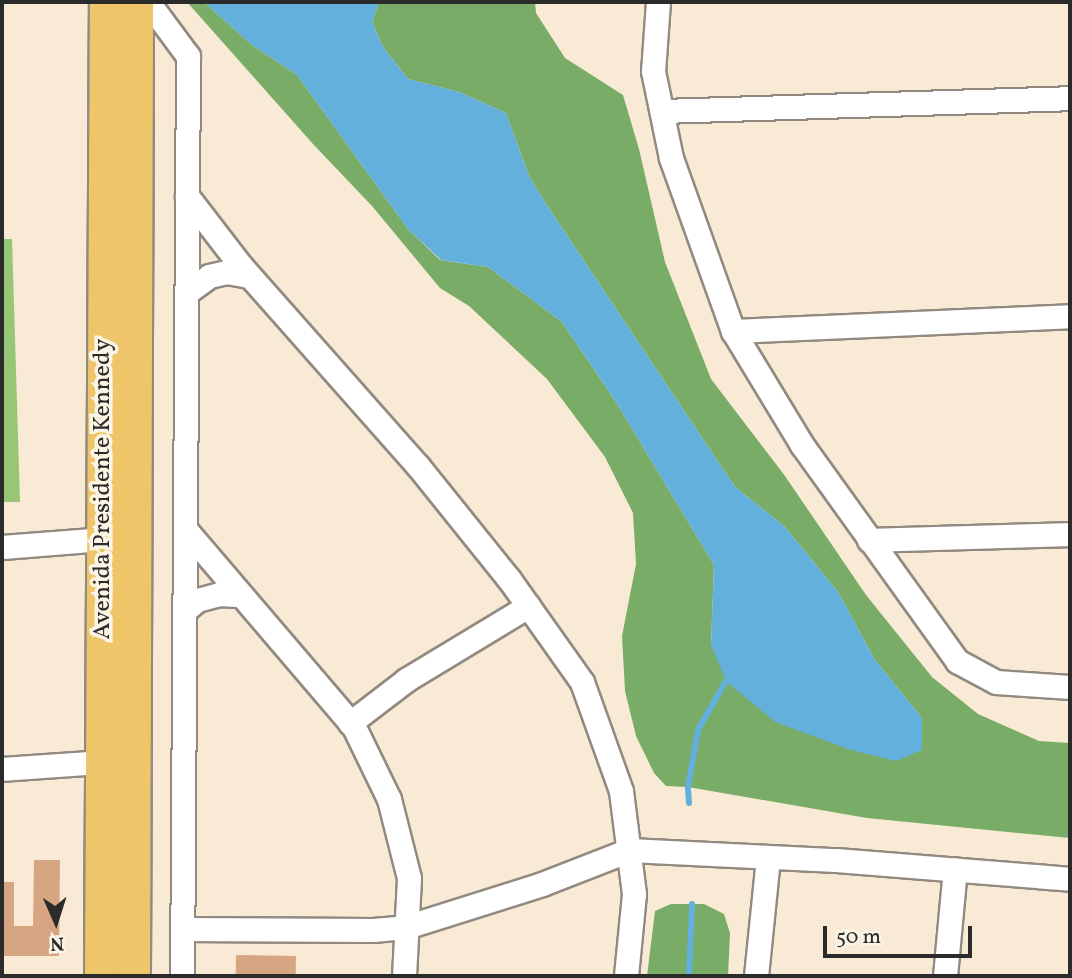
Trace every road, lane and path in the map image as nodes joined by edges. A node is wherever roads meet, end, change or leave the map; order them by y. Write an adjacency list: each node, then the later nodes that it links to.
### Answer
1 (108, 2): 14 (main road, Avenida Presidente Kennedy)
2 (134, 2): 31 (main road, Avenida Presidente Kennedy)
3 (148, 2): 7 (street)
4 (658, 2): 6 (street)
5 (1070, 98): 6 (street)
6 (662, 111): 11 (street)
7 (187, 197): 8 (street); 9 (street)
8 (249, 276): 9 (street); 18 (street)
9 (186, 293): 12 (street)
10 (1070, 316): 11 (street)
11 (733, 331): 15 (street)
12 (185, 529): 17 (street); 19 (street)
13 (1070, 534): 15 (street)
14 (104, 539): 16 (street); 22 (main road, Avenida Presidente Kennedy)
15 (869, 540): 20 (street)
16 (2, 547)
17 (241, 595): 19 (street); 21 (street)
18 (528, 606): 21 (street); 24 (street)
19 (184, 611): 29 (street)
20 (1070, 687)
21 (350, 723): 28 (street)
22 (103, 762): 23 (street); 30 (main road, Avenida Presidente Kennedy)
23 (2, 769)
24 (629, 850): 25 (street); 28 (street); 34 (street)
25 (768, 858): 26 (street); 35 (street)
26 (955, 869): 27 (street); 36 (street)
27 (1070, 879)
28 (407, 927): 29 (street); 33 (street)
29 (182, 929): 32 (street)
30 (103, 976)
31 (131, 976)
32 (182, 976)
33 (404, 976)
34 (625, 976)
35 (756, 976)
36 (945, 976)

